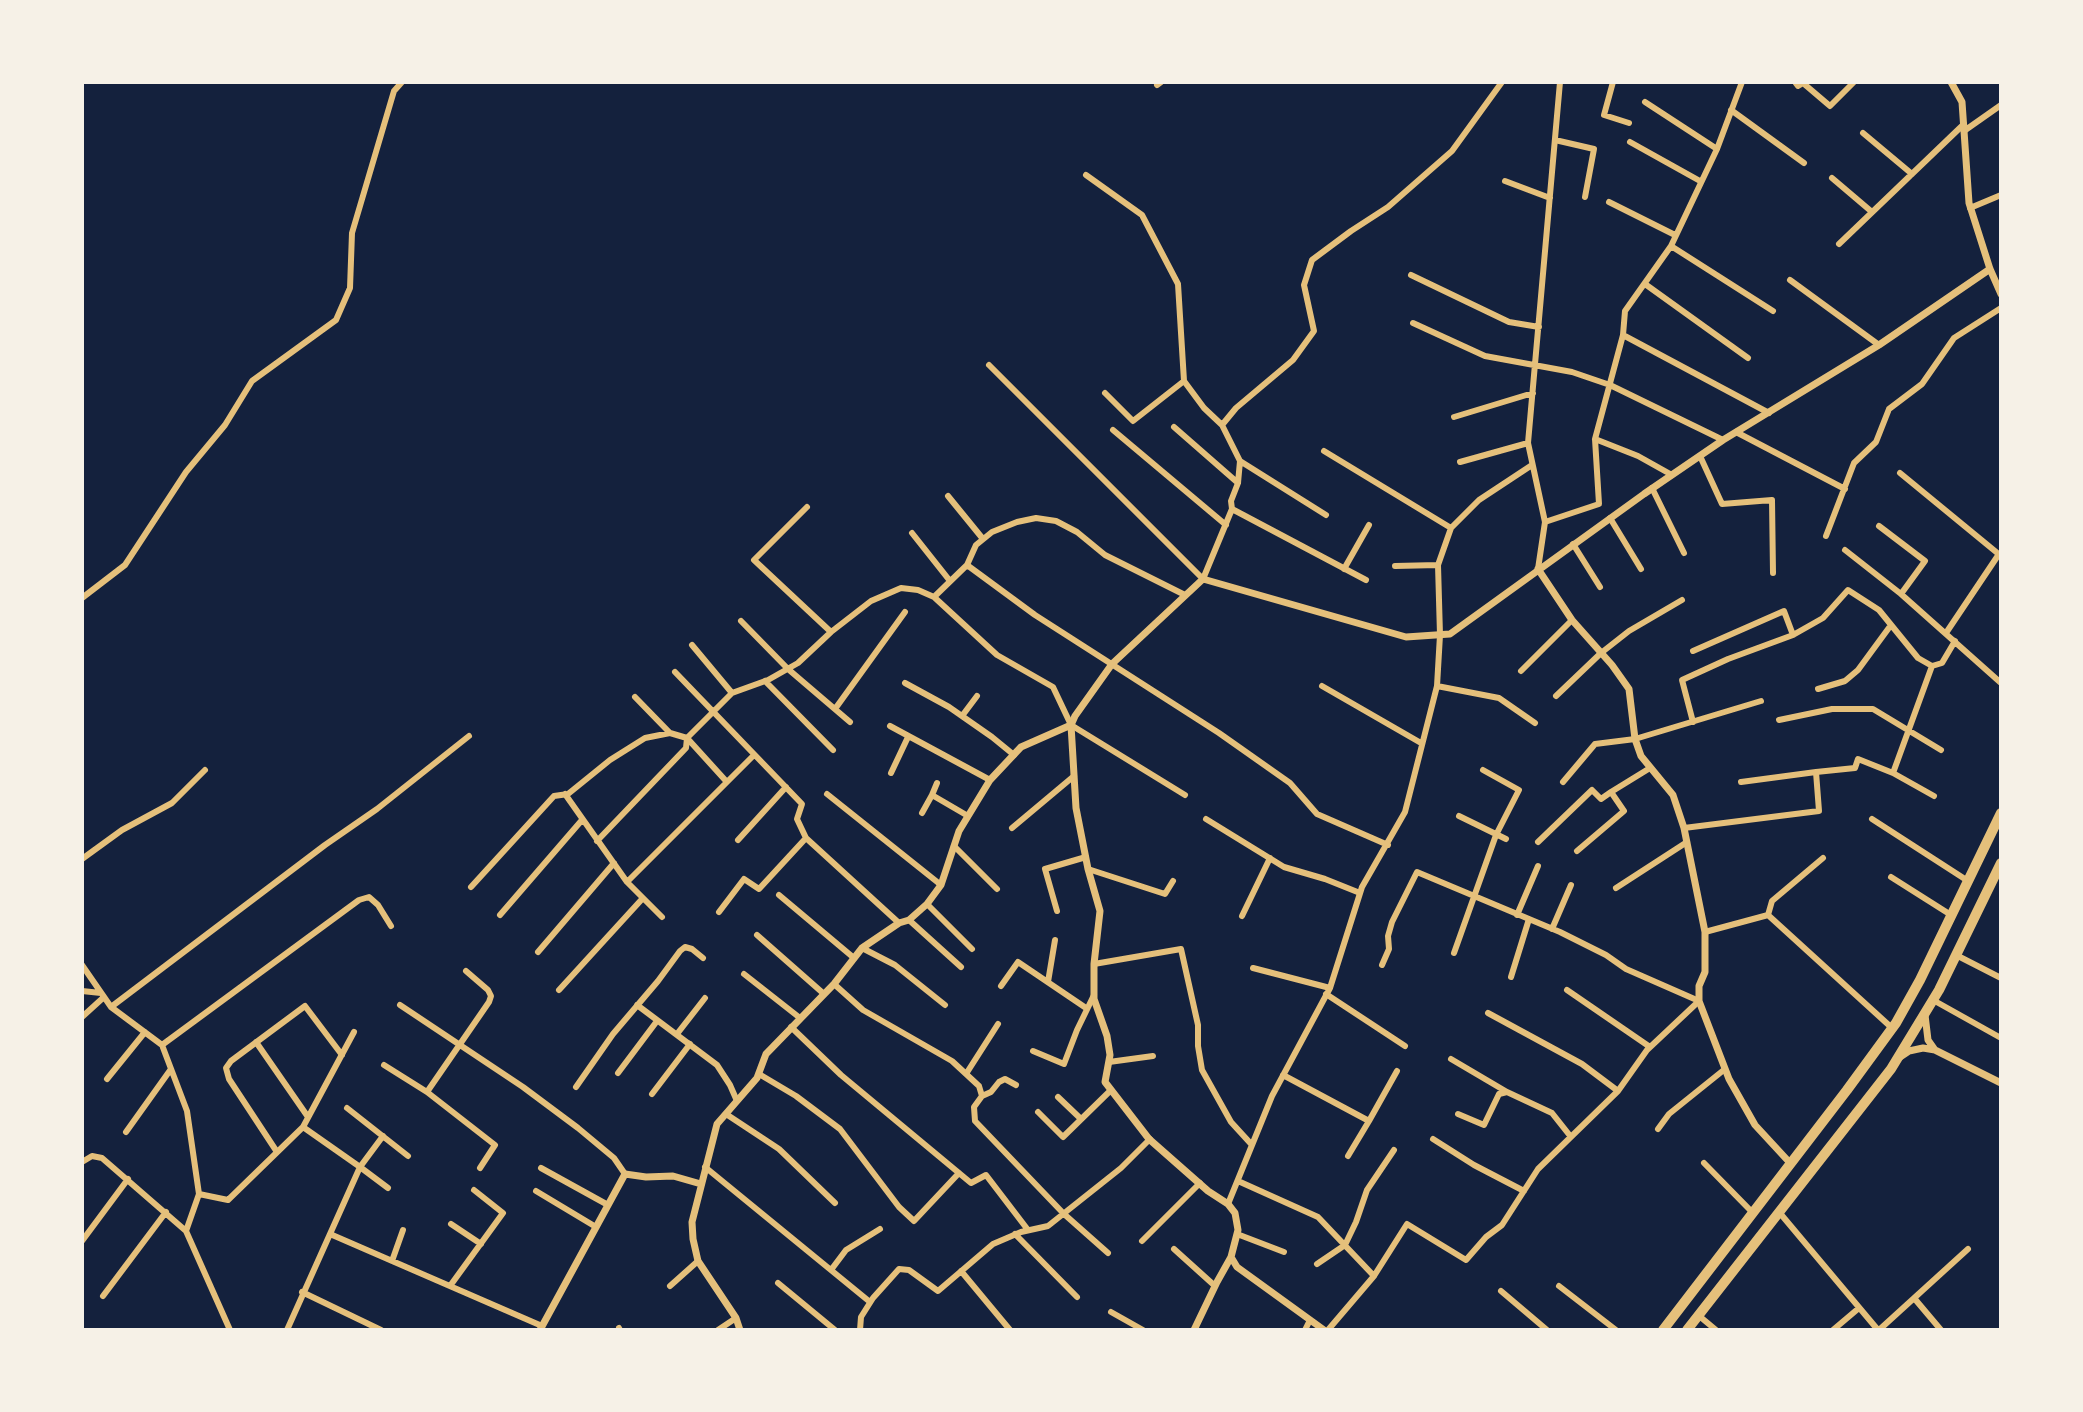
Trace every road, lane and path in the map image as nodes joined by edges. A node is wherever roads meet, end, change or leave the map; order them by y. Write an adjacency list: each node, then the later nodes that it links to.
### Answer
1 (402, 82): 101 (street)
2 (1503, 82): 53 (street)
3 (1560, 82): 15 (street)
4 (1613, 82): 12 (street)
5 (1742, 82): 11 (street)
6 (1795, 82): 7 (street)
7 (1854, 82)
8 (1951, 82): 13 (street)
9 (1645, 102): 17 (street)
10 (2001, 105): 13 (street)
11 (1731, 110): 17 (street); 18 (street)
12 (1629, 123)
13 (1964, 127): 19 (street); 28 (street)
14 (1863, 133): 19 (street)
15 (1555, 140): 25 (street); 26 (street)
16 (1630, 142): 22 (street)
17 (1717, 149): 22 (street)
18 (1804, 163)
19 (1912, 174): 29 (street)
20 (1086, 175): 47 (street)
21 (1832, 178): 29 (street)
22 (1700, 180): 30 (street)
23 (1505, 181): 26 (street)
24 (2001, 195): 28 (street)
25 (1585, 197)
26 (1550, 198): 41 (street)
27 (1609, 202): 30 (street)
28 (1970, 208): 33 (street)
29 (1872, 212): 31 (street)
30 (1675, 235): 32 (street)
31 (1839, 244)
32 (1671, 246): 36 (street); 39 (street)
33 (1990, 269): 37 (street); 43 (street)
34 (1411, 275): 41 (street)
35 (1790, 280): 43 (street)
36 (1645, 284): 42 (street); 44 (street)
37 (2001, 294)
38 (2001, 308): 69 (street)
39 (1773, 311)
40 (1413, 323): 46 (street)
41 (1539, 327): 46 (street)
42 (1623, 335): 48 (street); 51 (street)
43 (1879, 345): 51 (street)
44 (1748, 358)
45 (989, 365): 94 (street)
46 (1536, 365): 48 (street); 50 (street)
47 (1184, 381): 49 (street); 53 (street)
48 (1610, 385): 57 (street); 58 (street)
49 (1105, 393)
50 (1533, 393): 52 (street); 59 (street)
51 (1769, 413): 56 (street)
52 (1454, 417)
53 (1222, 425): 62 (street)
54 (1174, 427): 67 (street)
55 (1113, 429): 76 (street)
56 (1736, 432): 58 (street); 69 (street)
57 (1595, 437): 66 (street); 75 (street)
58 (1723, 440): 61 (street)
59 (1528, 443): 63 (street); 64 (street)
60 (1324, 451): 79 (street)
61 (1700, 456): 66 (street); 93 (street)
62 (1240, 461): 67 (street); 73 (street)
63 (1460, 462)
64 (1532, 465): 75 (street); 79 (street)
65 (1900, 473): 86 (street)
66 (1672, 475): 68 (street)
67 (1238, 483): 72 (street)
68 (1652, 488): 74 (street); 85 (street)
69 (1844, 489): 81 (street)
70 (948, 496): 82 (street)
71 (807, 507): 107 (street)
72 (1232, 509): 76 (street); 90 (street)
73 (1326, 515)
74 (1610, 518): 83 (street); 92 (street)
75 (1545, 522): 91 (street)
76 (1226, 524): 94 (street)
77 (1369, 525): 90 (street)
78 (1879, 526): 98 (street)
79 (1451, 528): 88 (street)
80 (912, 533): 96 (street)
81 (1826, 536)
82 (983, 539): 87 (street); 99 (street)
83 (1573, 544): 91 (street); 97 (street)
84 (1845, 551): 98 (street)
85 (1684, 553)
86 (2000, 555): 108 (street)
87 (967, 565): 96 (street); 115 (street)
88 (1438, 565): 89 (street); 109 (street)
89 (1395, 566)
90 (1344, 569): 95 (street)
91 (1538, 569): 104 (street); 109 (street)
92 (1640, 569)
93 (1773, 573)
94 (1203, 579): 99 (street); 109 (street)
95 (1366, 580)
96 (950, 581): 100 (street)
97 (1600, 587)
98 (1901, 594): 108 (street)
99 (1185, 595): 115 (street)
100 (933, 597): 107 (street); 138 (street)
101 (82, 598)
102 (1682, 600): 114 (street)
103 (905, 612): 131 (street)
104 (1572, 620): 114 (street); 118 (street)
105 (741, 621): 117 (street)
106 (1891, 625): 110 (street); 116 (street); 125 (street)
107 (831, 632): 117 (street)
108 (1946, 633): 111 (street)
109 (1440, 635): 124 (street)
110 (1793, 635): 113 (street); 136 (street)
111 (1955, 641): 116 (street); 122 (street)
112 (692, 645): 126 (street)
113 (1693, 651)
114 (1601, 653): 128 (street); 145 (street)
115 (1112, 664): 138 (street); 186 (street)
116 (1933, 666): 140 (street)
117 (788, 669): 120 (street); 131 (street)
118 (1521, 671)
119 (675, 672): 132 (street)
120 (765, 681): 126 (street); 147 (street)
121 (905, 683): 133 (street)
122 (2001, 683)
123 (1322, 686): 146 (street)
124 (1437, 686): 137 (street); 146 (street)
125 (1818, 689)
126 (732, 693): 132 (street)
127 (977, 696): 133 (street)
128 (1556, 696)
129 (635, 697): 141 (street)
130 (1761, 701): 136 (street)
131 (835, 709): 135 (street)
132 (713, 712): 144 (street); 149 (street)
133 (962, 716): 150 (street)
134 (1779, 720): 140 (street)
135 (850, 722)
136 (1693, 722): 145 (street)
137 (1535, 723)
138 (1071, 725): 150 (street); 157 (street); 168 (street)
139 (890, 726): 143 (street)
140 (1908, 731): 148 (street); 156 (street)
141 (670, 733): 144 (street); 165 (street)
142 (469, 736): 259 (street)
143 (908, 737): 155 (street); 158 (street)
144 (687, 738): 159 (street); 183 (street)
145 (1635, 739): 151 (street); 160 (street)
146 (1421, 743): 186 (street)
147 (833, 750)
148 (1941, 750)
149 (754, 755): 159 (street); 163 (street)
150 (1014, 755): 158 (street)
151 (1650, 768): 164 (street); 178 (street)
152 (205, 770): 192 (street)
153 (1483, 770): 179 (street)
154 (1816, 772): 156 (street); 161 (street); 178 (street)
155 (891, 773)
156 (1893, 773): 169 (street)
157 (1074, 776): 177 (street); 189 (street)
158 (990, 780): 172 (street)
159 (726, 781): 200 (street)
160 (1563, 782)
161 (1741, 782)
162 (937, 783): 167 (street)
163 (786, 787): 180 (street); 182 (street)
164 (1611, 792): 184 (street); 188 (street)
165 (565, 794): 176 (street); 203 (street)
166 (827, 794): 201 (street)
167 (932, 795): 170 (street); 172 (street)
168 (1185, 795)
169 (1934, 796)
170 (922, 813)
171 (2001, 813): 199 (highway)
172 (968, 816): 187 (street)
173 (1459, 816): 179 (street)
174 (1206, 819): 190 (street)
175 (1872, 819): 199 (street)
176 (582, 820): 183 (street); 213 (street)
177 (1012, 828)
178 (1684, 828): 185 (street)
179 (1496, 835): 181 (street); 208 (street)
180 (806, 838): 212 (street); 221 (street)
181 (1506, 839)
182 (738, 840)
183 (597, 841): 193 (street)
184 (1538, 842)
185 (1687, 842): 204 (street); 224 (street)
186 (1388, 845): 206 (street)
187 (954, 846): 201 (street); 205 (street)
188 (1577, 851)
189 (1086, 857): 196 (street); 211 (street)
190 (1270, 858): 206 (street); 217 (street)
191 (1823, 858): 215 (street)
192 (82, 859)
193 (614, 863): 200 (street); 229 (street)
194 (2001, 863): 231 (highway)
195 (1538, 866): 214 (street)
196 (1088, 869): 198 (street); 234 (street)
197 (1891, 877): 216 (street)
198 (1173, 881)
199 (1968, 881): 216 (highway)
200 (627, 882): 209 (street)
201 (941, 885): 210 (street)
202 (1571, 885): 223 (street)
203 (471, 887)
204 (1616, 888)
205 (997, 889)
206 (1360, 893): 249 (street)
207 (779, 895): 233 (street)
208 (1473, 897): 214 (street); 230 (street); 236 (street)
209 (643, 898): 218 (street); 246 (street)
210 (927, 904): 220 (street); 228 (street)
211 (1057, 911)
212 (719, 912)
213 (500, 915)
214 (1517, 915): 219 (street)
215 (1768, 915): 224 (street); 268 (street)
216 (1951, 915): 268 (highway)
217 (1241, 916)
218 (663, 918)
219 (1529, 919): 223 (street); 241 (street)
220 (909, 920): 221 (street); 237 (street)
221 (899, 923): 227 (street)
222 (391, 926): 275 (street)
223 (1552, 929): 255 (street)
224 (1705, 932): 255 (street)
225 (757, 935): 250 (street)
226 (1055, 940): 243 (street)
227 (862, 948): 233 (street); 258 (street)
228 (972, 949)
229 (538, 952)
230 (1454, 953)
231 (1956, 955): 242 (street); 254 (highway)
232 (703, 958): 257 (street)
233 (854, 958): 244 (street)
234 (1094, 964): 251 (street); 320 (street)
235 (82, 965): 252 (street)
236 (1382, 965)
237 (961, 967)
238 (1253, 968): 249 (street)
239 (466, 971): 276 (street)
240 (744, 974): 264 (street)
241 (1511, 977)
242 (2001, 978)
243 (1048, 982): 245 (street); 260 (street)
244 (834, 985): 250 (street); 292 (street)
245 (1001, 986)
246 (559, 990)
247 (1567, 990): 278 (street)
248 (82, 991): 252 (street)
249 (1328, 991): 277 (street); 293 (street)
250 (824, 994): 264 (street)
251 (1094, 994): 260 (street); 285 (street)
252 (103, 995): 259 (street); 263 (street)
253 (705, 998): 271 (street)
254 (1933, 1000): 262 (highway); 272 (street)
255 (1699, 1001): 278 (street); 288 (street)
256 (400, 1005): 276 (street)
257 (637, 1005): 265 (street); 297 (street)
258 (945, 1005)
259 (111, 1007): 269 (street)
260 (1086, 1008): 280 (street)
261 (1488, 1013): 300 (street)
262 (1925, 1014): 279 (street); 284 (highway)
263 (82, 1017)
264 (800, 1018): 267 (street)
265 (657, 1021): 271 (street); 290 (street)
266 (998, 1024): 292 (street)
267 (791, 1027): 291 (street); 332 (street)
268 (1892, 1028): 327 (highway)
269 (145, 1032): 275 (street); 294 (street)
270 (354, 1032): 281 (street)
271 (677, 1034): 274 (street)
272 (2001, 1038)
273 (256, 1042): 281 (street); 310 (street); 322 (street)
274 (690, 1044): 302 (street); 305 (street)
275 (162, 1045): 287 (street)
276 (459, 1045): 301 (street); 333 (street)
277 (1405, 1046)
278 (1650, 1048): 300 (street)
279 (1936, 1050): 284 (street); 295 (street)
280 (1033, 1051)
281 (342, 1055): 310 (street)
282 (1153, 1056): 285 (street)
283 (1451, 1059): 299 (street)
284 (1898, 1059): 347 (highway)
285 (1109, 1062): 298 (street)
286 (384, 1065): 301 (street)
287 (171, 1069): 315 (street); 342 (street)
288 (1725, 1069): 314 (street); 327 (street)
289 (1397, 1072): 312 (street)
290 (618, 1073)
291 (759, 1074): 305 (street); 332 (street)
292 (966, 1074): 303 (street)
293 (1283, 1075): 312 (street); 320 (street)
294 (107, 1079)
295 (2001, 1083)
296 (1016, 1084): 303 (street)
297 (576, 1087)
298 (1110, 1091): 311 (street); 318 (street)
299 (1507, 1091): 309 (street); 317 (street)
300 (1618, 1091): 317 (street)
301 (427, 1092): 331 (street)
302 (652, 1094)
303 (982, 1096): 349 (street)
304 (1059, 1097): 311 (street)
305 (737, 1101): 308 (street)
306 (347, 1108): 316 (street)
307 (1038, 1112): 311 (street)
308 (726, 1114): 330 (street); 343 (street)
309 (1458, 1114)
310 (308, 1117): 313 (street)
311 (1081, 1119)
312 (1369, 1121): 324 (street)
313 (303, 1126): 322 (street); 328 (street)
314 (1658, 1129)
315 (126, 1132)
316 (383, 1136): 323 (street); 328 (street)
317 (1571, 1136): 341 (street)
318 (1150, 1139): 336 (street); 349 (street)
319 (1433, 1139): 341 (street)
320 (1252, 1145): 335 (street)
321 (1394, 1150): 362 (street)
322 (277, 1152): 342 (street)
323 (408, 1156)
324 (1348, 1156)
325 (82, 1162): 334 (street)
326 (1704, 1163): 348 (street)
327 (1791, 1164): 348 (highway)
328 (360, 1167): 338 (street); 356 (street)
329 (541, 1167): 345 (street)
330 (705, 1167): 337 (street); 371 (street)
331 (480, 1168)
332 (959, 1173): 354 (street)
333 (625, 1174): 337 (street); 345 (street)
334 (128, 1179): 346 (street); 359 (street)
335 (1238, 1181): 344 (street); 362 (street)
336 (1200, 1183): 344 (street); 360 (street)
337 (701, 1184): 369 (street)
338 (388, 1188)
339 (474, 1190): 361 (street)
340 (536, 1191): 351 (street)
341 (1524, 1191): 373 (street)
342 (200, 1195): 355 (street)
343 (835, 1203)
344 (1228, 1204): 358 (street)
345 (608, 1205): 351 (street)
346 (166, 1212): 355 (street); 381 (street)
347 (1779, 1212): 385 (street); 387 (highway)
348 (1753, 1213): 405 (highway)
349 (1064, 1214): 354 (street); 366 (street)
350 (451, 1224): 361 (street)
351 (596, 1227): 390 (street)
352 (880, 1228): 371 (street)
353 (403, 1230): 368 (street)
354 (1028, 1230): 357 (street)
355 (186, 1231): 391 (street)
356 (330, 1234): 368 (street); 380 (street)
357 (1015, 1234): 372 (street); 382 (street)
358 (1237, 1234): 365 (street); 367 (street)
359 (82, 1241)
360 (1142, 1241)
361 (481, 1244): 375 (street)
362 (1345, 1245): 370 (street); 373 (street)
363 (1174, 1249): 377 (street)
364 (1968, 1249): 383 (street)
365 (1284, 1252)
366 (1108, 1253)
367 (1231, 1257): 377 (street); 389 (street)
368 (392, 1261): 375 (street)
369 (698, 1261): 376 (street); 388 (street)
370 (1317, 1264)
371 (831, 1270): 384 (street)
372 (961, 1271): 384 (street); 398 (street)
373 (1374, 1276): 402 (street)
374 (778, 1283): 396 (street)
375 (450, 1286): 390 (street)
376 (670, 1286)
377 (1215, 1286): 400 (street)
378 (1559, 1286): 404 (street)
379 (1501, 1291): 403 (street)
380 (302, 1293): 392 (street); 393 (street)
381 (103, 1296)
382 (1077, 1297)
383 (1914, 1298): 409 (street); 410 (street)
384 (870, 1302): 397 (street)
385 (1859, 1308): 408 (street); 409 (street)
386 (1111, 1312): 399 (street)
387 (1698, 1315): 406 (highway); 407 (street)
388 (736, 1318): 394 (street); 395 (street)
389 (1310, 1320): 401 (street); 402 (street)
390 (541, 1328)
391 (230, 1330)
392 (287, 1330)
393 (381, 1330)
394 (718, 1330)
395 (740, 1330)
396 (835, 1330)
397 (860, 1330)
398 (1010, 1330)
399 (1143, 1330)
400 (1194, 1330)
401 (1305, 1330)
402 (1326, 1330)
403 (1547, 1330)
404 (1616, 1330)
405 (1663, 1330)
406 (1687, 1330)
407 (1716, 1330)
408 (1833, 1330)
409 (1878, 1330)
410 (1941, 1330)

